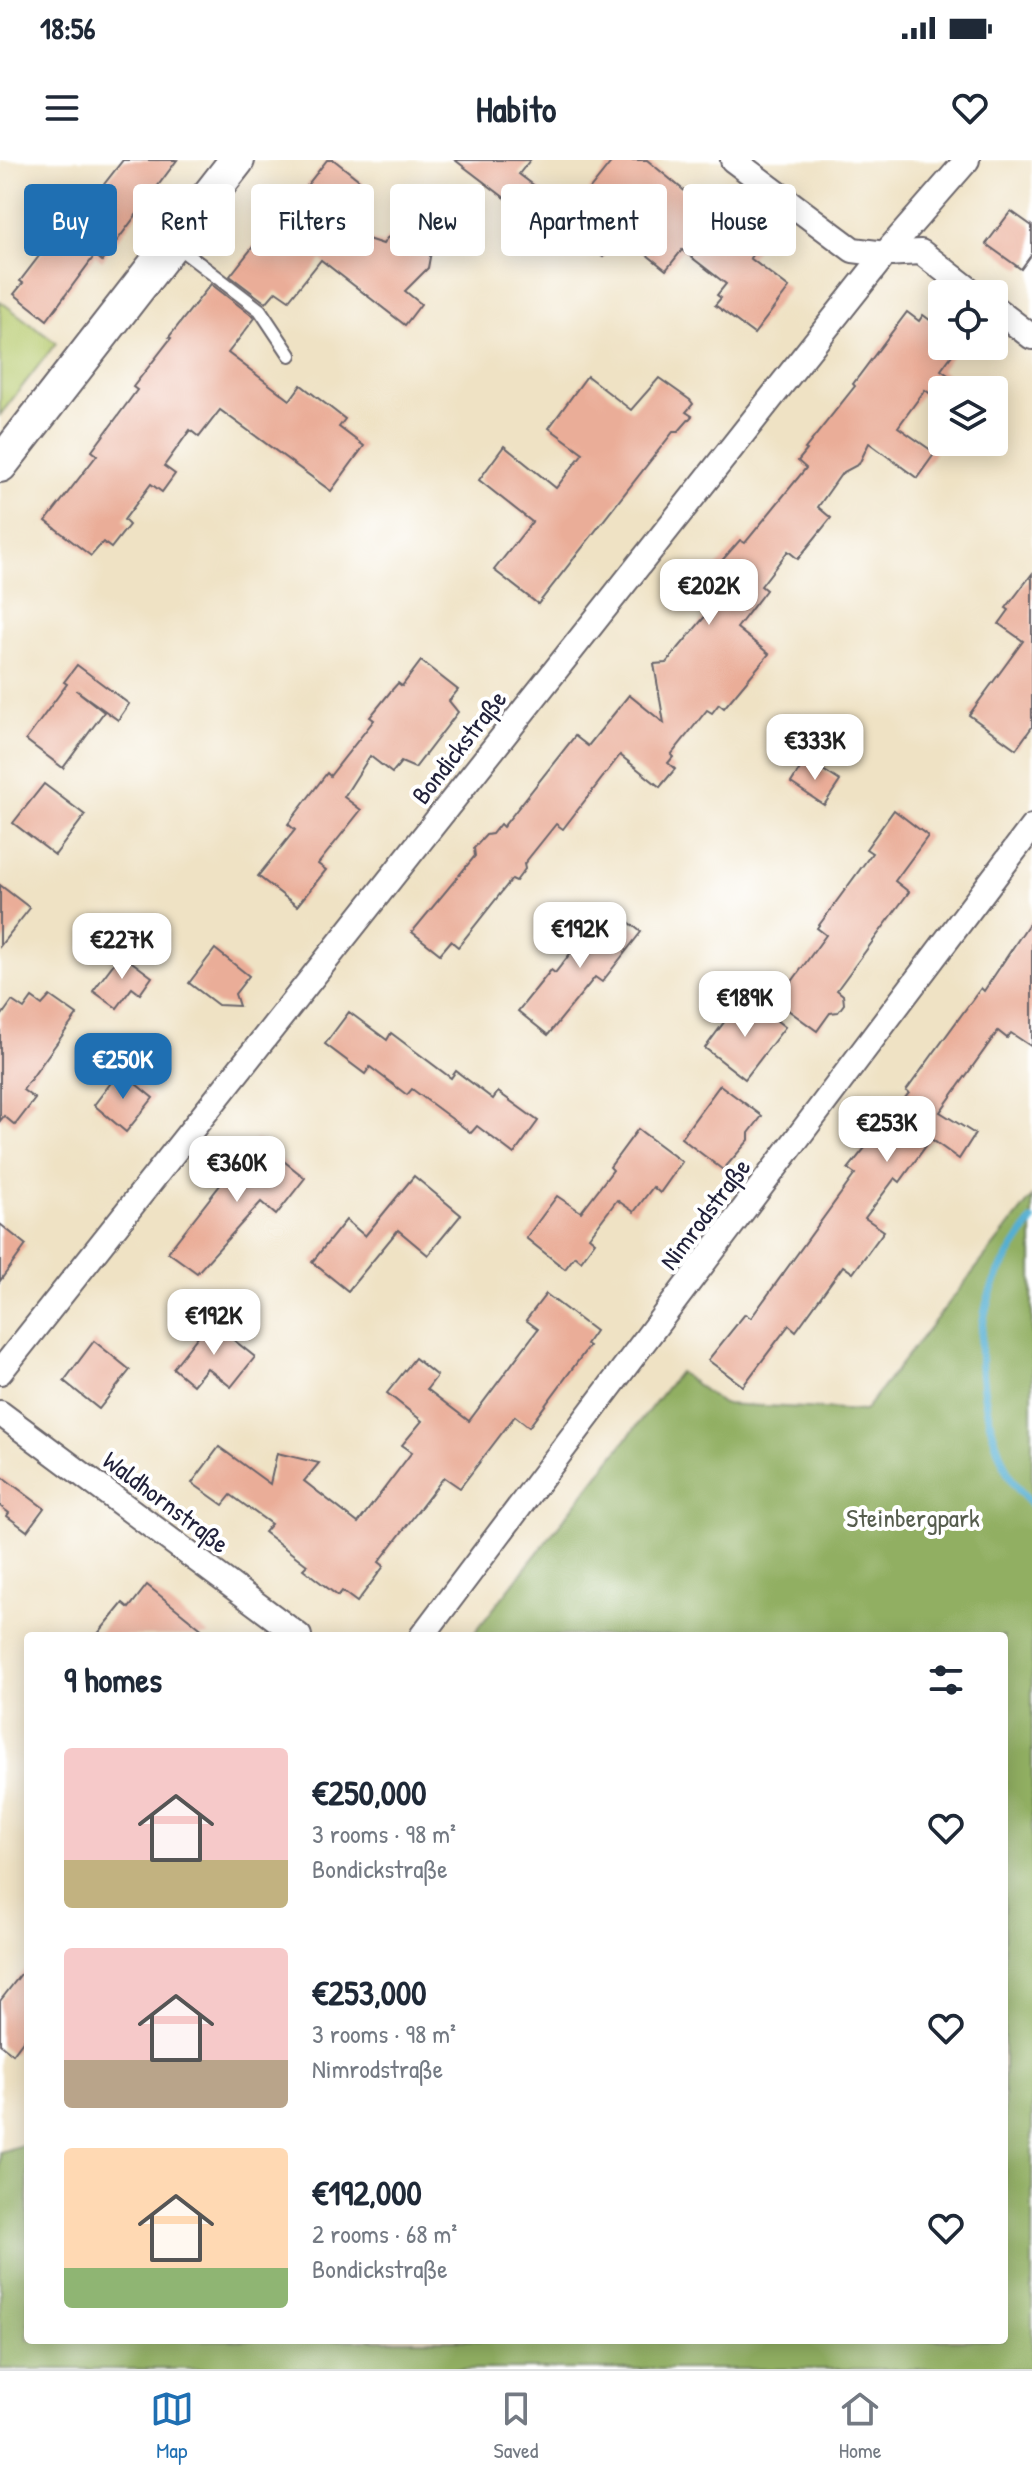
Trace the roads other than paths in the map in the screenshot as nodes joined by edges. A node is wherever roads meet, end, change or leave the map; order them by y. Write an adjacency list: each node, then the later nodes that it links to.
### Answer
1 (237, 160): 4 (main road)
2 (733, 160): 5 (street)
3 (967, 160): 5 (street, Bondickstraße)
4 (218, 184)
5 (885, 254): 8 (street); 14 (street, Bondickstraße)
6 (162, 256): 12 (main road)
7 (189, 256): 11 (lane)
8 (957, 280)
9 (1008, 319): 10 (street)
10 (1032, 337)
11 (290, 355)
12 (0, 465)
13 (1032, 827): 17 (street, Nimrodstraße)
14 (0, 1372)
15 (0, 1413): 16 (street, Waldhornstraße)
16 (294, 1632)
17 (425, 1632)

